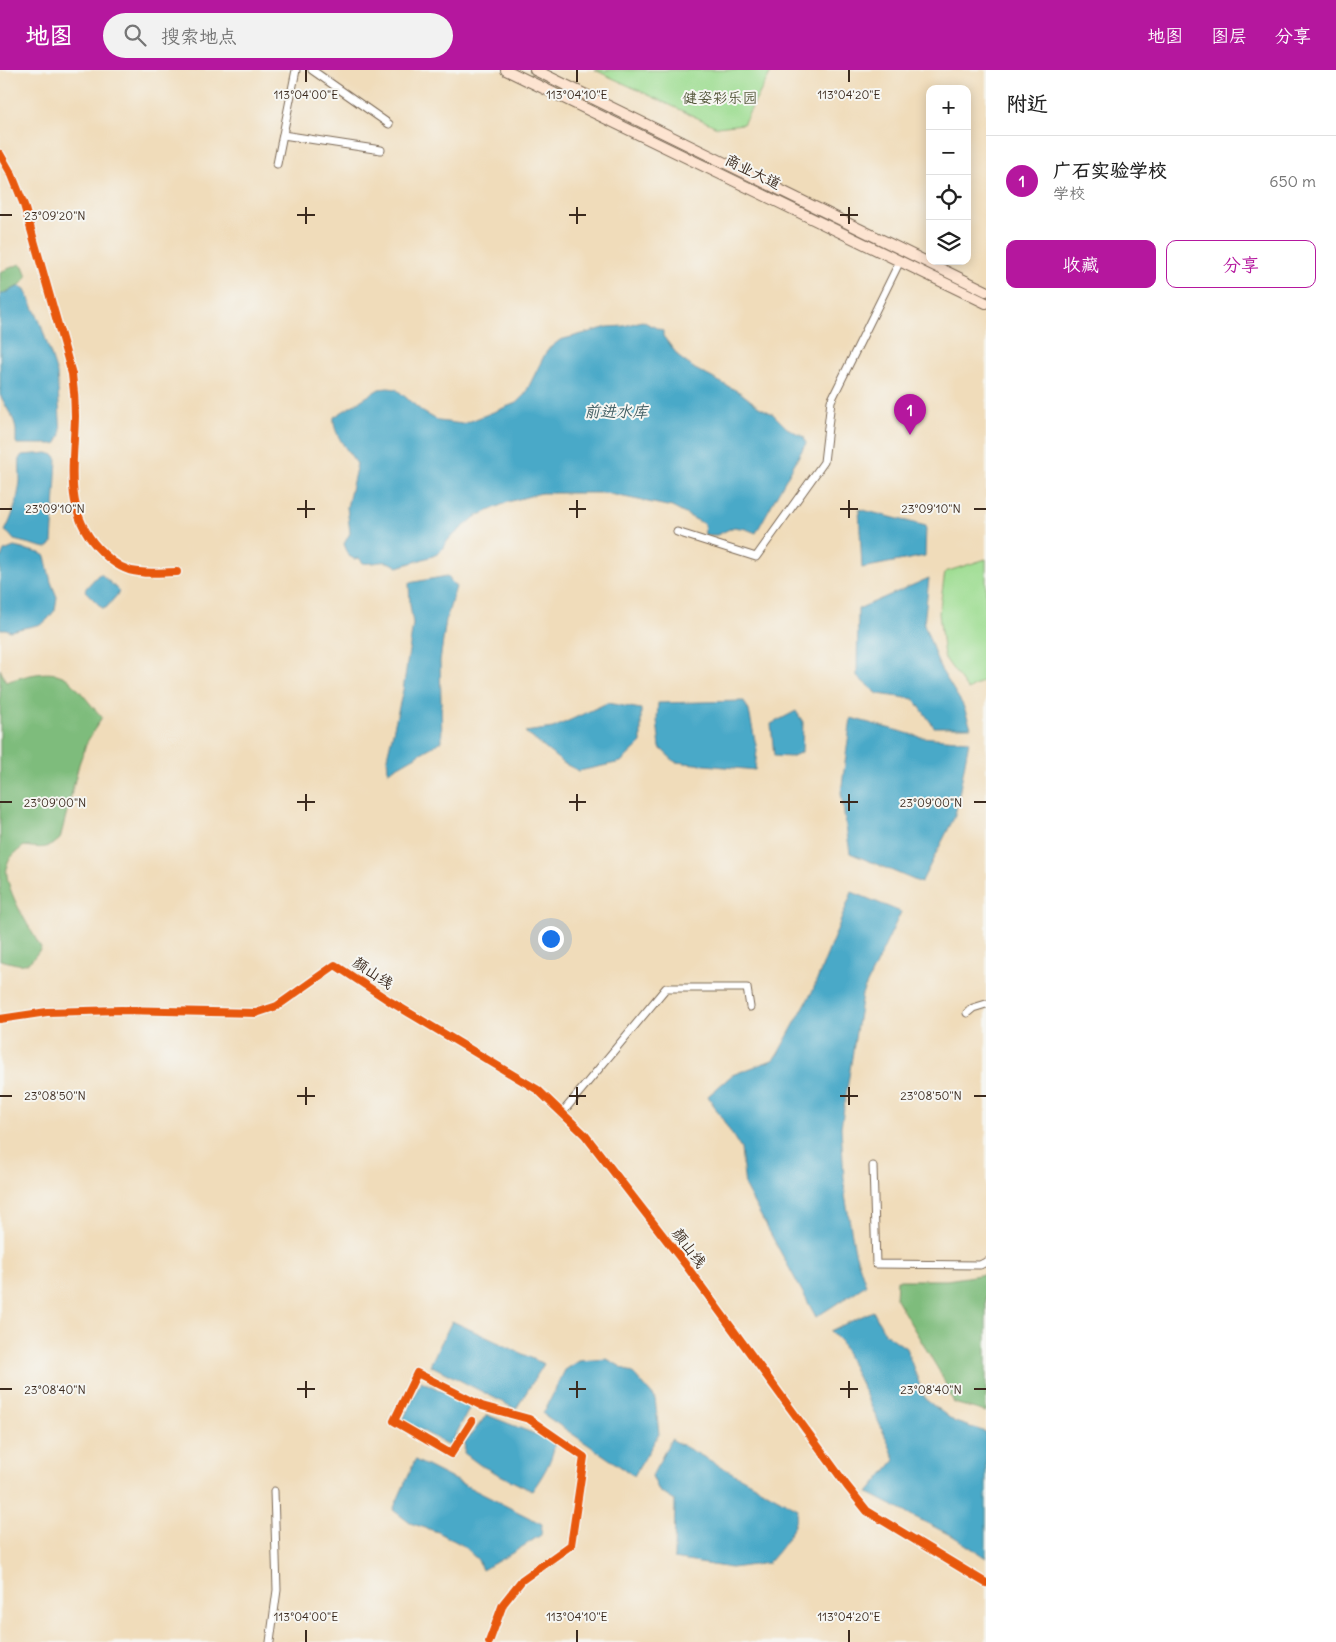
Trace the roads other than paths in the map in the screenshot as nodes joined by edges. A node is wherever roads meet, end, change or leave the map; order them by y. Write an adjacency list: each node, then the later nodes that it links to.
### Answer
1 (296, 70): 6 (street)
2 (312, 70): 5 (street)
3 (506, 70): 10 (main road, 商业大道)
4 (535, 70): 11 (main road, 商业大道)
5 (389, 124)
6 (283, 135): 7 (street); 9 (street)
7 (381, 150)
8 (0, 154): 14 (street)
9 (277, 164)
10 (900, 261): 12 (main road, 商业大道); 13 (street)
11 (986, 291)
12 (986, 303)
13 (677, 532)
14 (177, 572)
15 (986, 1004): 17 (street)
16 (750, 1007): 19 (street)
17 (967, 1012)
18 (0, 1019): 19 (street, 颜山线)
19 (562, 1113): 24 (street, 颜山线)
20 (874, 1166): 21 (street)
21 (986, 1262)
22 (472, 1421): 26 (street)
23 (274, 1491): 25 (street)
24 (986, 1583)
25 (270, 1642)
26 (489, 1642)

